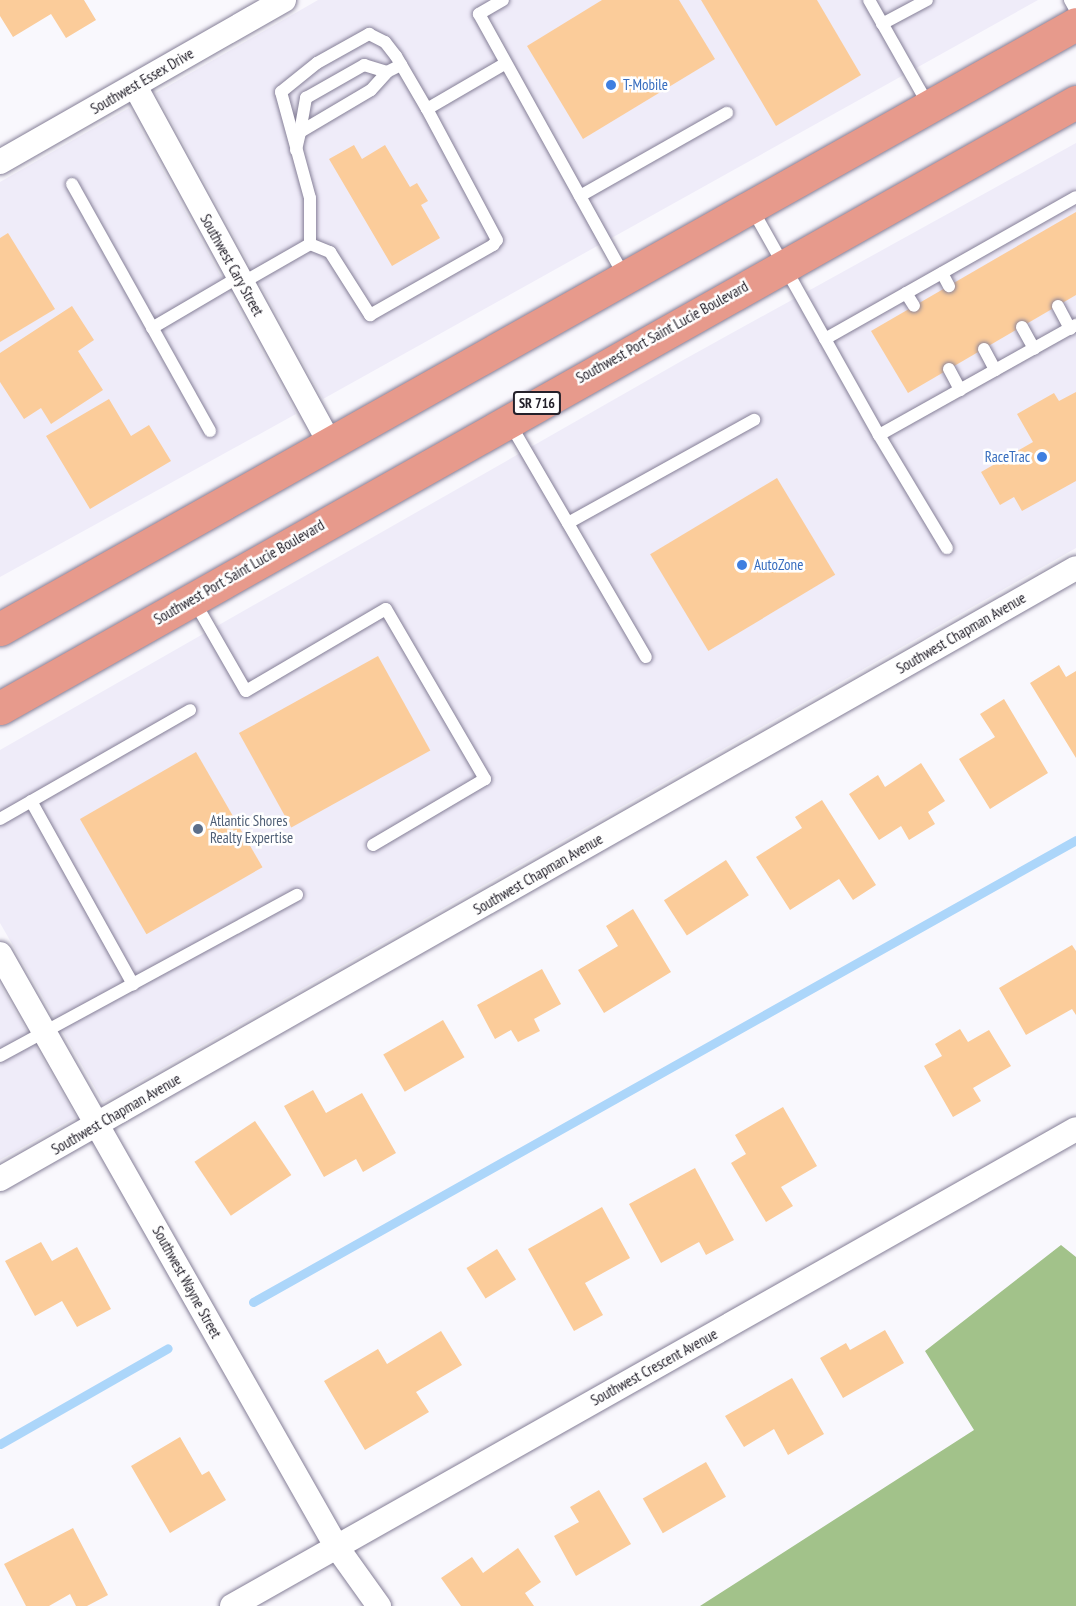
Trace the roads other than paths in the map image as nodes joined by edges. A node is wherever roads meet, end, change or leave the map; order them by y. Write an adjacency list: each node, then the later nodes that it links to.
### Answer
1 (284, 0): 12 (street, Southwest Essex Drive)
2 (503, 0): 9 (lane)
3 (869, 0): 7 (lane)
4 (927, 0): 7 (lane)
5 (1070, 0): 6 (lane)
6 (1076, 11)
7 (882, 24): 14 (lane)
8 (1076, 24): 14 (main road)
9 (506, 63): 15 (lane); 21 (lane)
10 (401, 65): 11 (lane); 15 (lane); 18 (lane)
11 (387, 72): 17 (lane); 17 (lane)
12 (135, 86): 19 (street, Southwest Essex Drive); 34 (street, Southwest Cary Street)
13 (1076, 102): 30 (main road, Southwest Port Saint Lucie Boulevard / SR 716)
14 (929, 107): 23 (main road)
15 (427, 109): 28 (lane)
16 (727, 113): 21 (lane)
17 (300, 132): 18 (lane)
18 (296, 151): 28 (lane)
19 (0, 162)
20 (72, 184): 41 (lane)
21 (580, 196): 33 (lane)
22 (1076, 197): 24 (lane)
23 (752, 207): 30 (lane); 33 (main road)
24 (1059, 207): 25 (lane); 26 (lane)
25 (1065, 218)
26 (1016, 231): 27 (lane); 29 (lane)
27 (1023, 243)
28 (310, 244): 34 (lane)
29 (979, 252): 31 (lane); 32 (lane)
30 (783, 264): 42 (lane); 48 (main road, Southwest Port Saint Lucie Boulevard / SR 716)
31 (987, 264)
32 (942, 273): 35 (lane); 36 (lane)
33 (625, 278): 52 (main road)
34 (241, 280): 41 (lane); 52 (street, Southwest Cary Street)
35 (949, 286)
36 (906, 293): 37 (lane); 42 (lane)
37 (914, 306)
38 (1058, 306): 40 (lane)
39 (1022, 327): 44 (lane)
40 (1073, 327): 44 (lane)
41 (152, 328): 50 (lane)
42 (825, 339): 51 (lane)
43 (984, 349): 46 (lane)
44 (1034, 349): 46 (lane)
45 (949, 369): 47 (lane)
46 (995, 370): 47 (lane)
47 (960, 390): 51 (lane)
48 (507, 420): 53 (lane); 56 (main road, Southwest Port Saint Lucie Boulevard / SR 716)
49 (754, 420): 53 (lane)
50 (210, 431)
51 (879, 435): 54 (lane)
52 (330, 444): 57 (main road)
53 (568, 523): 58 (lane)
54 (947, 548)
55 (1076, 568): 69 (street, Southwest Chapman Avenue)
56 (192, 598): 59 (main road, Southwest Port Saint Lucie Boulevard / SR 716); 63 (lane)
57 (0, 629)
58 (646, 657)
59 (0, 708)
60 (190, 710): 61 (lane)
61 (31, 801): 62 (lane); 66 (lane)
62 (0, 819)
63 (373, 845)
64 (297, 895): 66 (lane)
65 (0, 954): 67 (street, Southwest Wayne Street)
66 (133, 984): 67 (lane)
67 (45, 1032): 68 (lane); 69 (street, Southwest Wayne Street)
68 (0, 1056)
69 (98, 1124): 71 (street, Southwest Chapman Avenue); 72 (street, Southwest Wayne Street)
70 (1076, 1129): 72 (street, Southwest Crescent Avenue)
71 (0, 1179)
72 (336, 1546): 73 (street, Southwest Crescent Avenue); 74 (street, Southwest Wayne Street)
73 (232, 1606)
74 (379, 1606)

